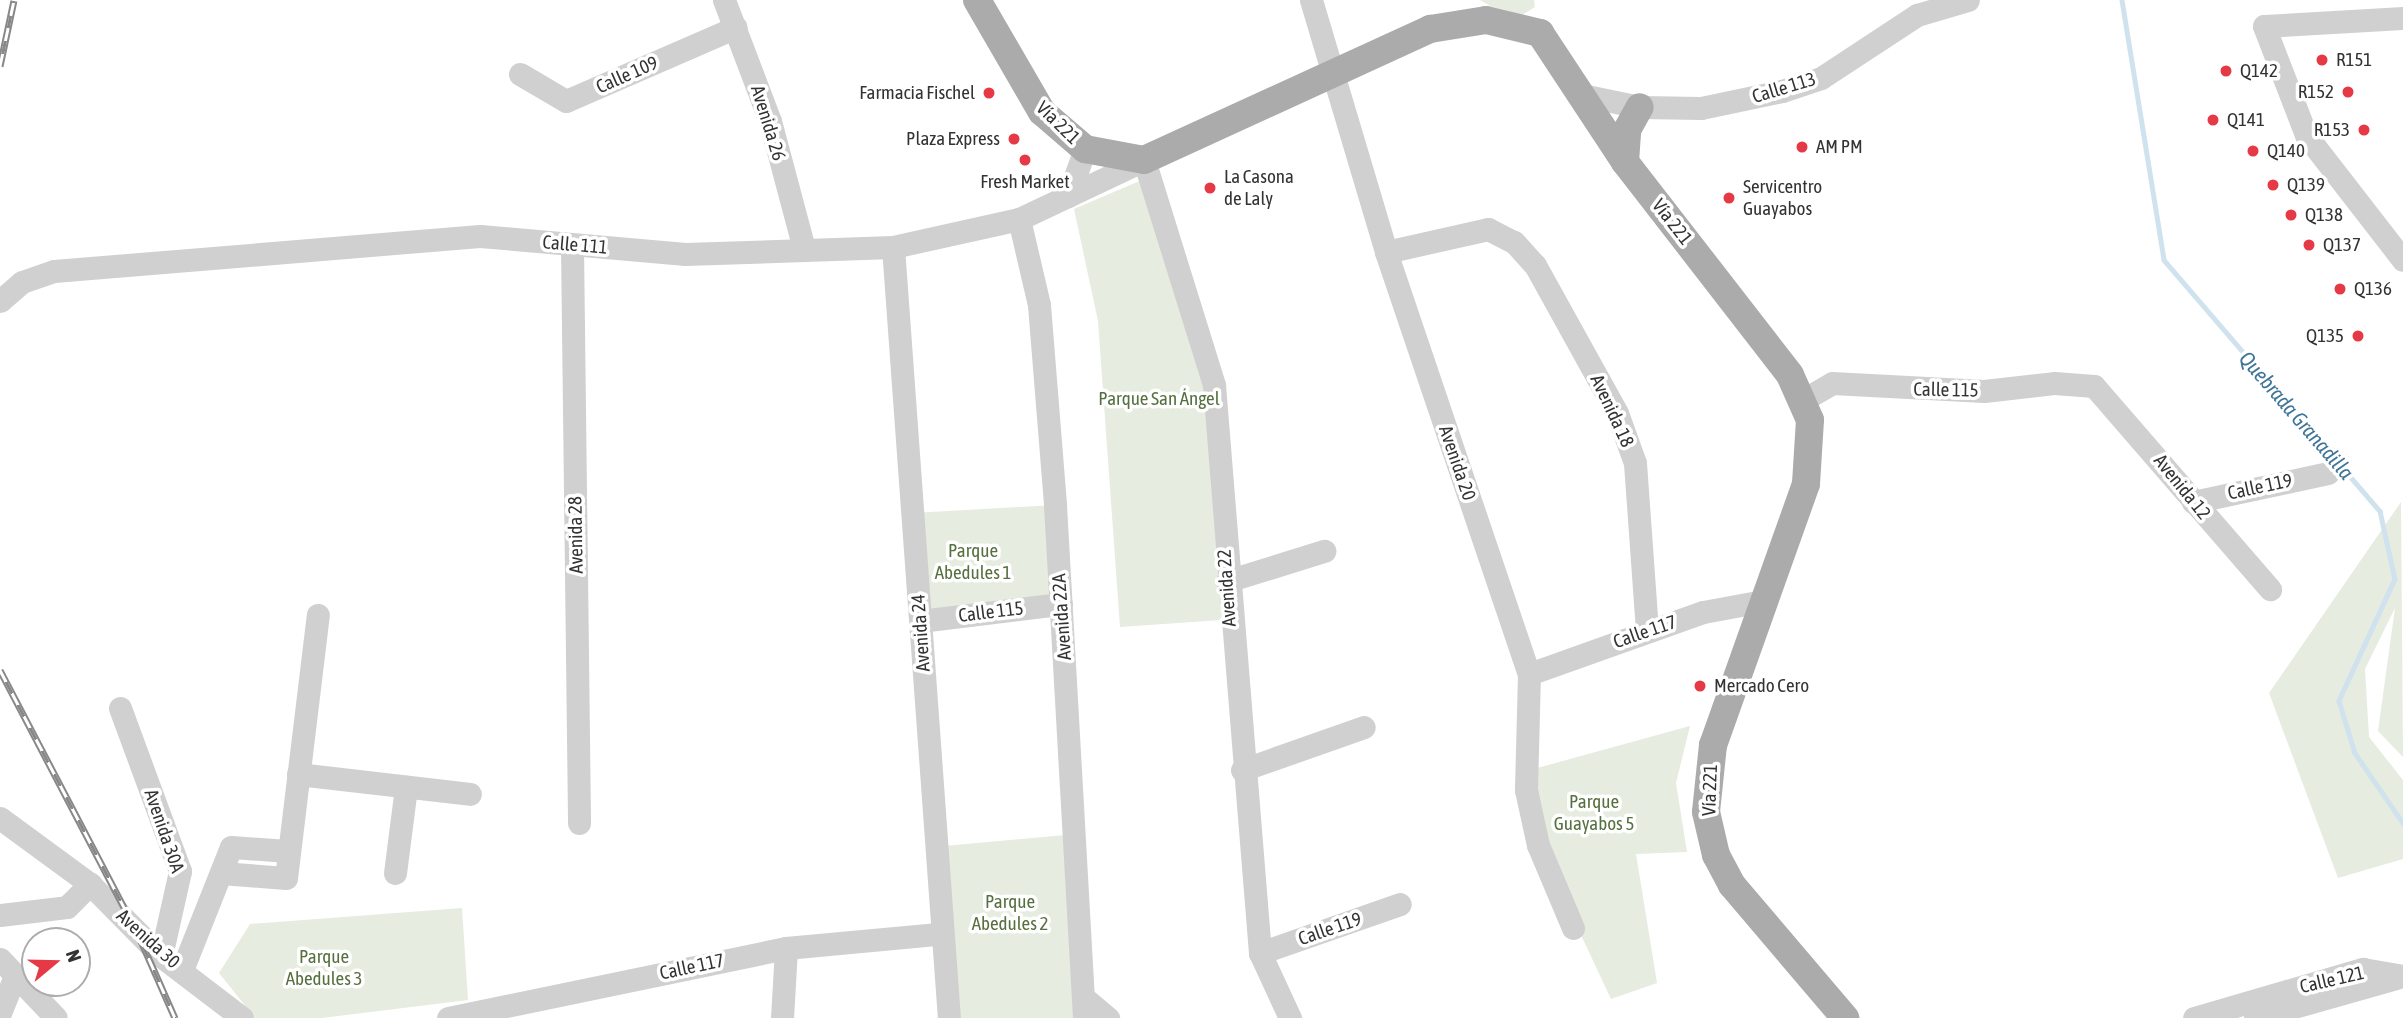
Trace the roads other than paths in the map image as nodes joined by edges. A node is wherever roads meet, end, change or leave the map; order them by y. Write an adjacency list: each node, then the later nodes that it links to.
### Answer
1 (724, 0): 6 (street, Avenida 26)
2 (977, 0): 11 (main road, Vía 221)
3 (1311, 0): 7 (street, Avenida 20)
4 (1968, 0): 10 (street, Calle 113)
5 (2403, 18): 20 (street)
6 (736, 27): 8 (street, Calle 109); 18 (street, Avenida 26)
7 (1336, 73): 9 (main road, Vía 221); 12 (main road, Vía 221); 19 (street, Avenida 20)
8 (520, 74)
9 (1582, 95): 10 (street, Calle 113); 13 (main road, Vía 221)
10 (1640, 107): 13 (main road)
11 (1085, 149): 12 (main road, Vía 221); 14 (street)
12 (1144, 160): 14 (street, Calle 111); 27 (street, Avenida 22)
13 (1625, 162): 23 (main road, Vía 221)
14 (1068, 196): 15 (street, Calle 111)
15 (1019, 219): 17 (street, Calle 111); 30 (street, Avenida 22A)
16 (572, 246): 18 (street, Calle 111); 21 (street, Calle 111); 42 (street, Avenida 28)
17 (893, 247): 18 (street, Calle 111); 32 (street, Avenida 24)
18 (804, 249)
19 (1386, 252): 33 (street, Avenida 18); 34 (street, Avenida 20)
20 (2403, 260)
21 (0, 301)
22 (2094, 386): 23 (street, Calle 115); 25 (street, Avenida 12)
23 (1803, 400): 29 (main road, Vía 221)
24 (2328, 473): 25 (street, Calle 119)
25 (2193, 502): 28 (street, Avenida 12)
26 (1324, 551): 27 (street)
27 (1227, 581): 37 (street, Avenida 22)
28 (2270, 589)
29 (1763, 601): 33 (street, Calle 117); 64 (main road, Vía 221)
30 (1061, 604): 32 (street, Calle 115); 55 (street, Avenida 22A)
31 (317, 615): 38 (street)
32 (920, 621): 48 (street, Avenida 24)
33 (1647, 630): 34 (street, Calle 117)
34 (1529, 674): 47 (street, Avenida 20)
35 (120, 708): 51 (street, Avenida 30A)
36 (1364, 727): 37 (street)
37 (1242, 770): 50 (street, Avenida 22)
38 (298, 774): 39 (street); 53 (street)
39 (406, 786): 40 (street); 43 (street)
40 (470, 794)
41 (0, 818): 44 (street, Avenida 30)
42 (579, 823)
43 (395, 873)
44 (90, 884): 46 (street); 51 (street, Avenida 30)
45 (1400, 904): 50 (street, Calle 119)
46 (0, 915)
47 (1573, 929)
48 (938, 934): 49 (street, Calle 117); 61 (street, Avenida 24)
49 (786, 948): 59 (street, Calle 117); 60 (street)
50 (1260, 953): 63 (street, Avenida 22)
51 (161, 956): 53 (street, Avenida 30)
52 (0, 960): 54 (street)
53 (182, 970): 58 (street, Avenida 30)
54 (14, 978): 56 (street); 57 (street)
55 (1083, 1007): 62 (street)
56 (0, 1013)
57 (55, 1018)
58 (242, 1018)
59 (449, 1018)
60 (782, 1018)
61 (949, 1018)
62 (1108, 1018)
63 (1290, 1018)
64 (1845, 1018)
65 (2194, 1018): 66 (street, Calle 121)
66 (2255, 1018)

